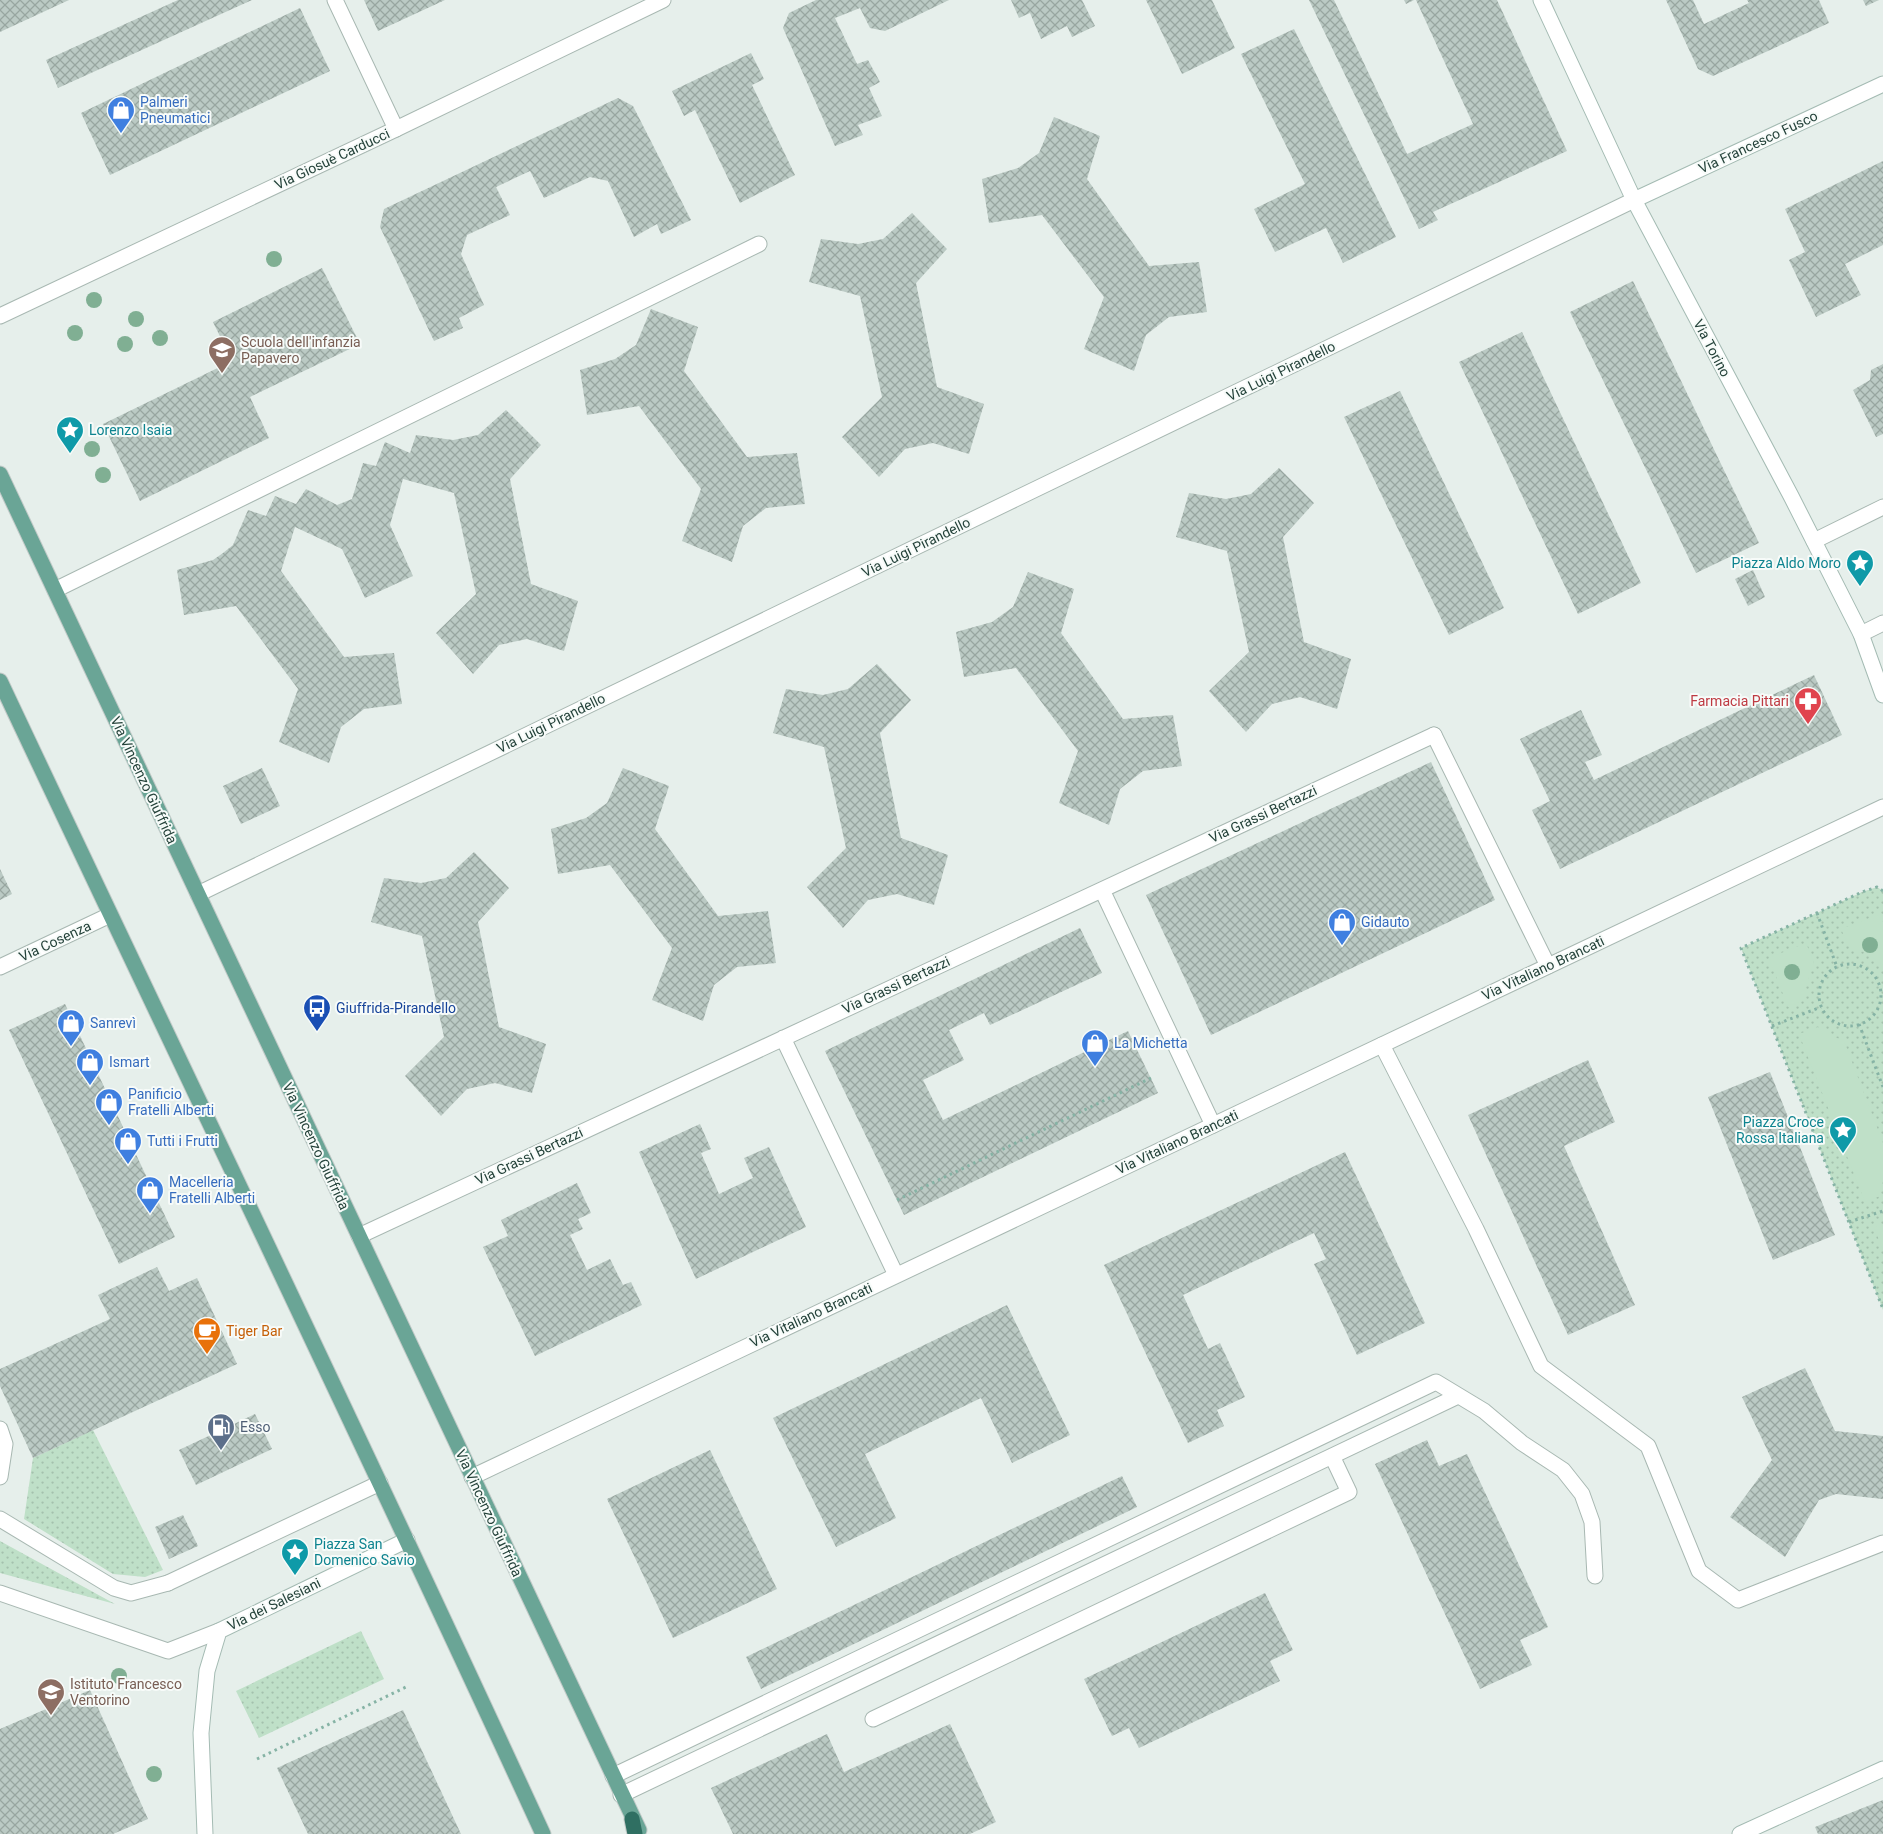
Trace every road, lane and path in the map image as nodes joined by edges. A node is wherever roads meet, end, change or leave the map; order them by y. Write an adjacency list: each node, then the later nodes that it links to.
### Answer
1 (335, 0): 5 (street)
2 (663, 0): 5 (street, Via Giosuè Carducci)
3 (1541, 0): 6 (street, Via Torino)
4 (1883, 84): 6 (street, Via Francesco Fusco)
5 (396, 129): 8 (street, Via Giosuè Carducci)
6 (1634, 200): 11 (street, Via Torino); 20 (street, Via Luigi Pirandello)
7 (759, 244): 12 (street)
8 (0, 316)
9 (0, 474): 12 (main road, Via Vincenzo Giuffrida)
10 (1883, 507): 11 (street)
11 (1814, 541): 14 (street, Via Torino)
12 (55, 590): 20 (main road, Via Vincenzo Giuffrida)
13 (1883, 623): 14 (street)
14 (1861, 634): 16 (street, Via Torino)
15 (0, 681): 22 (main road)
16 (1883, 695)
17 (1883, 807): 23 (street, Via Vitaliano Brancati)
18 (1102, 890): 23 (street, Via Grassi Bertazzi); 30 (street, Via Grassi Bertazzi); 34 (street)
19 (1883, 891): 21 (path)
20 (198, 894): 38 (main road, Via Vincenzo Giuffrida)
21 (1817, 913): 24 (path); 29 (path)
22 (110, 915): 25 (street, Via Cosenza); 46 (main road)
23 (1548, 966): 31 (street, Via Vitaliano Brancati)
24 (1837, 967): 26 (path); 27 (path)
25 (0, 968)
26 (1881, 983): 28 (path)
27 (1821, 1007): 28 (path); 29 (path)
28 (1859, 1024): 33 (path)
29 (1772, 1026): 37 (path)
30 (783, 1038): 38 (street, Via Grassi Bertazzi); 39 (street)
31 (1382, 1044): 34 (street, Via Vitaliano Brancati); 49 (street)
32 (1151, 1078): 35 (path)
33 (1883, 1087)
34 (1213, 1125): 39 (street, Via Vitaliano Brancati)
35 (897, 1200)
36 (1883, 1211): 37 (path)
37 (1849, 1222): 40 (path)
38 (359, 1236): 45 (main road, Via Vincenzo Giuffrida)
39 (896, 1275): 45 (street, Via Vitaliano Brancati)
40 (1883, 1309)
41 (1458, 1396): 43 (street); 50 (street); 57 (street)
42 (0, 1429): 44 (street)
43 (1332, 1456): 54 (street); 58 (street)
44 (0, 1477)
45 (472, 1477): 57 (main road, Via Vincenzo Giuffrida)
46 (380, 1483): 47 (street); 48 (main road)
47 (0, 1519)
48 (407, 1540): 52 (street, Via dei Salesiani); 61 (main road)
49 (1883, 1543)
50 (1595, 1576)
51 (0, 1593): 52 (street)
52 (219, 1631): 60 (street, Via dei Salesiani)
53 (406, 1687): 55 (path)
54 (873, 1719)
55 (257, 1759)
56 (1883, 1768): 64 (street)
57 (613, 1776): 58 (main road, Via Vincenzo Giuffrida)
58 (621, 1795): 59 (main road, Via Vincenzo Giuffrida)
59 (632, 1819): 62 (highway); 63 (main road, Via Vincenzo Giuffrida)
60 (205, 1834)
61 (543, 1834)
62 (635, 1834)
63 (641, 1834)
64 (1740, 1834)

